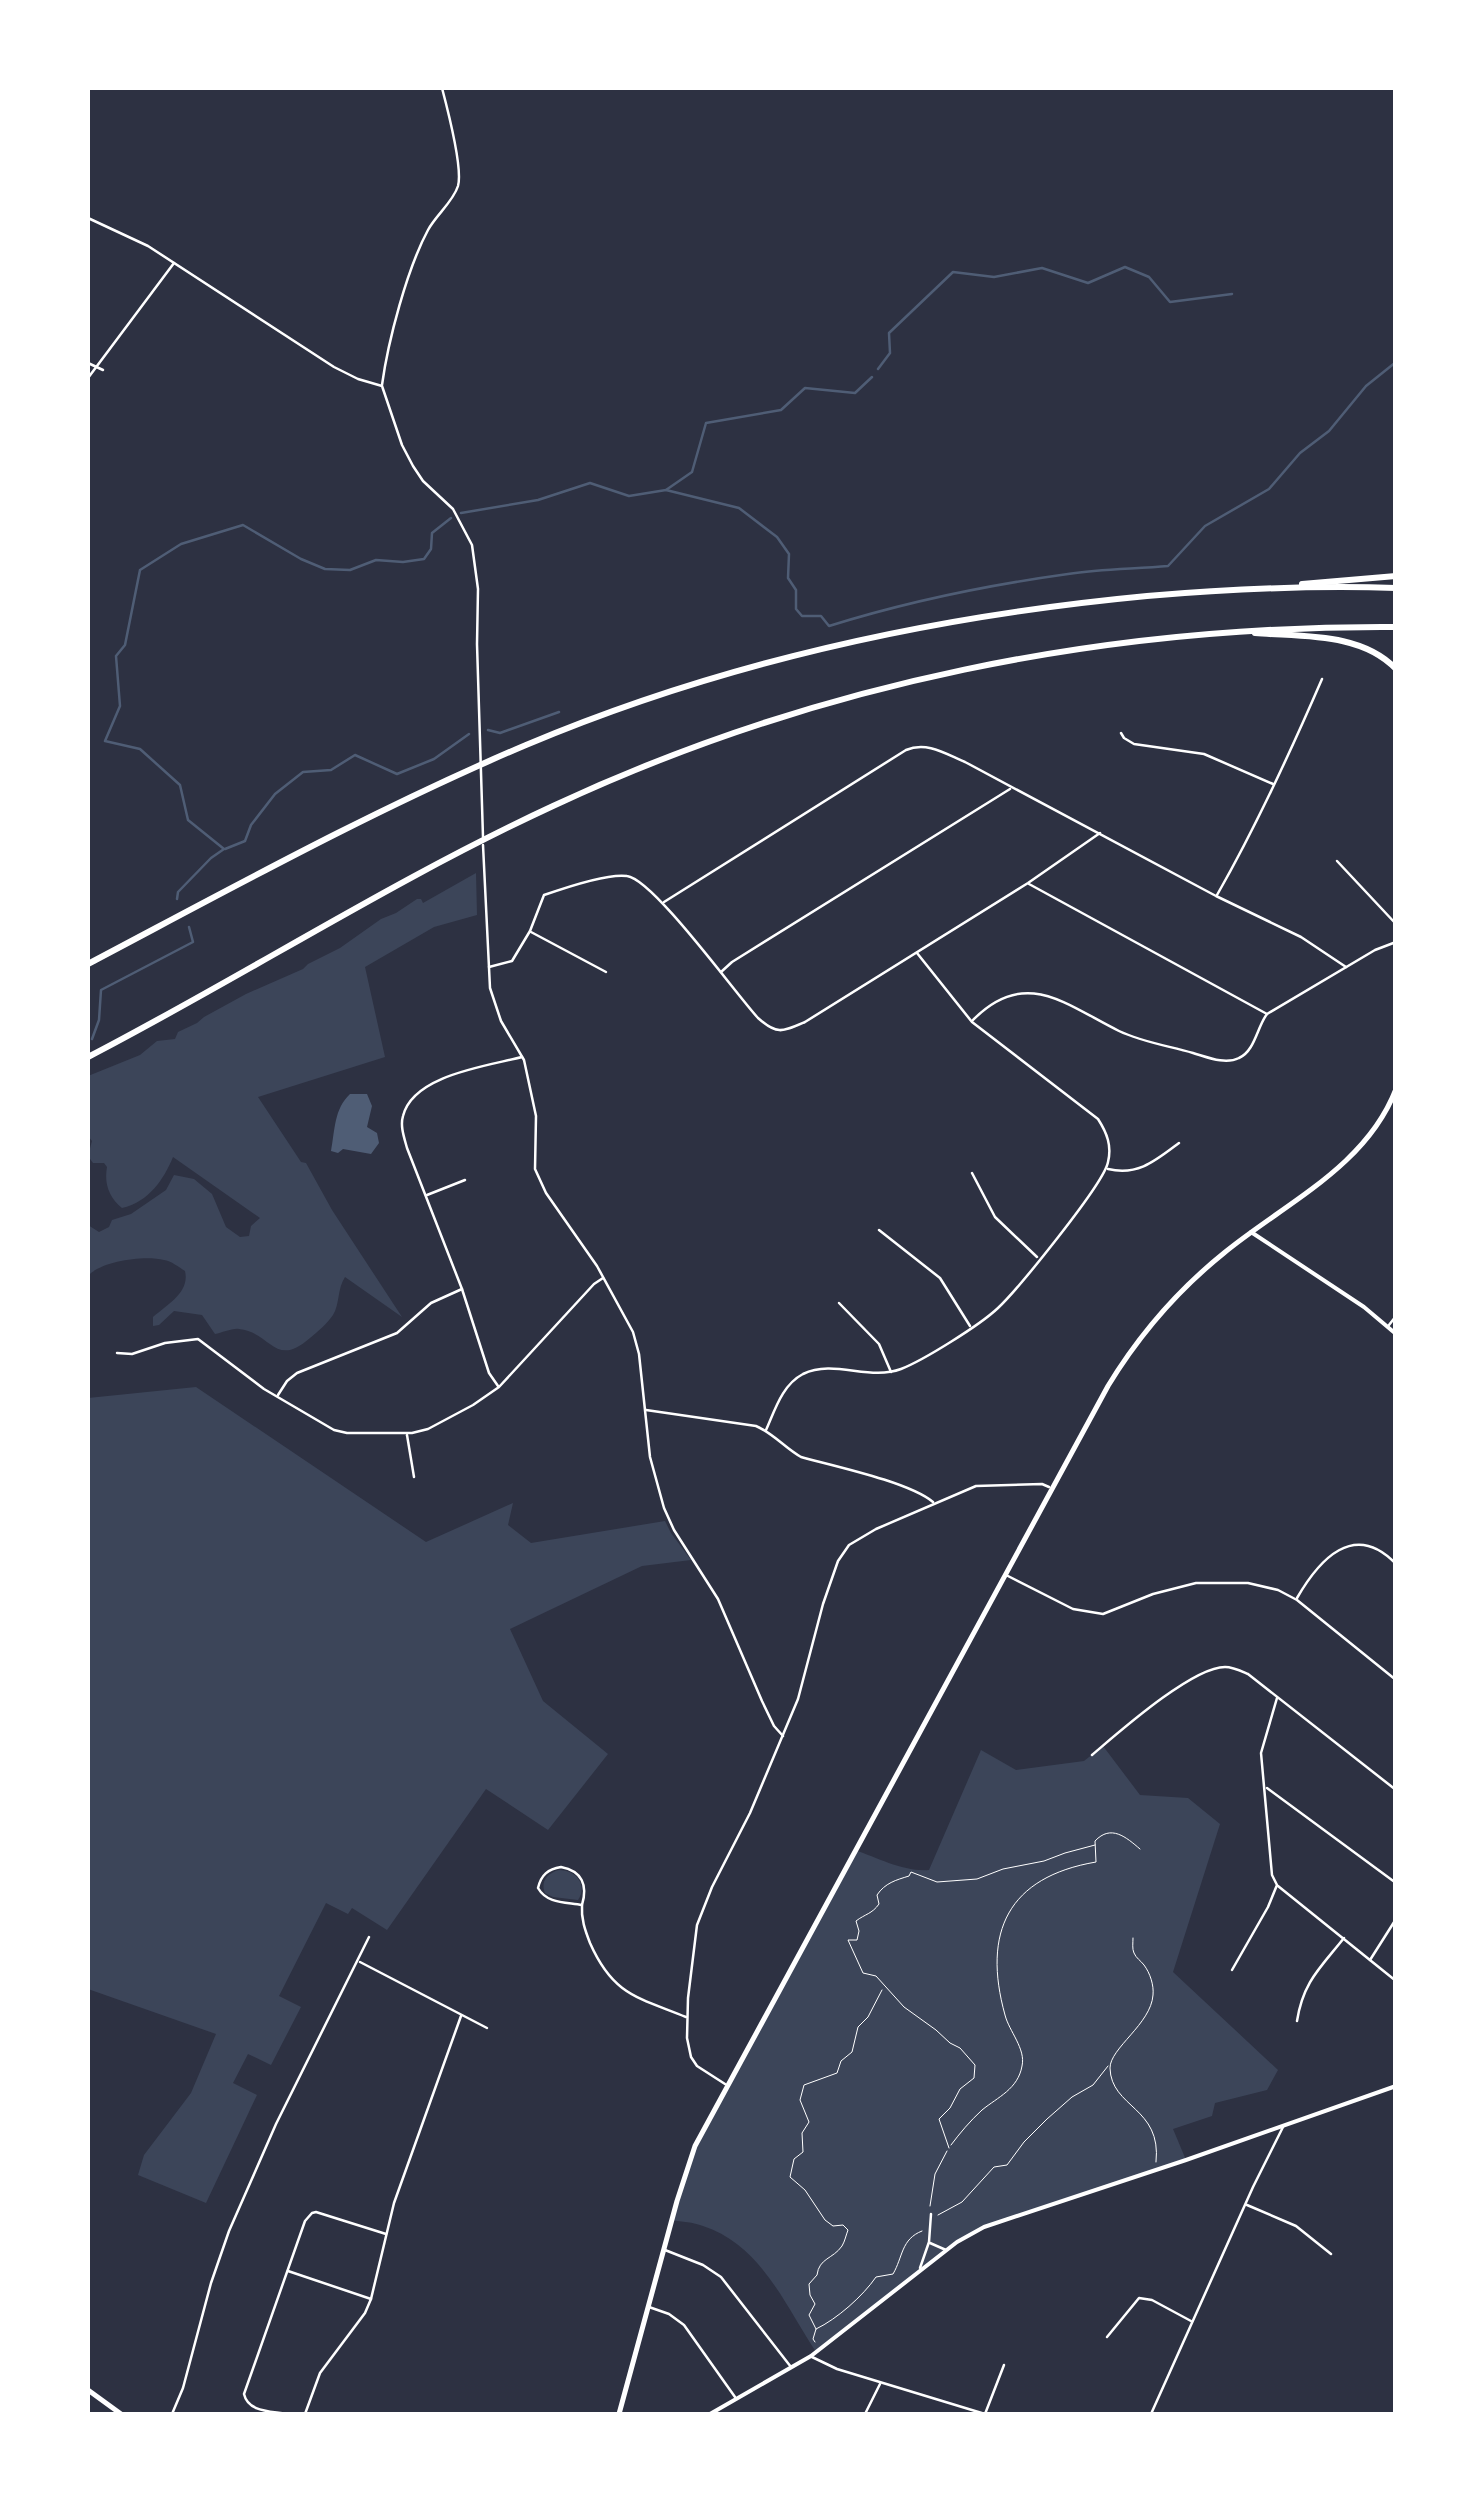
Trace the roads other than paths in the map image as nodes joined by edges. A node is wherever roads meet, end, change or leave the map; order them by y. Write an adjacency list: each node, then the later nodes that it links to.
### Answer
1 (442, 88): 8 (street)
2 (88, 218): 3 (street)
3 (174, 264): 5 (street); 8 (street)
4 (88, 364): 5 (street)
5 (96, 367): 6 (street); 7 (street)
6 (103, 370)
7 (88, 378)
8 (382, 386): 29 (street)
9 (1396, 576): 10 (highway)
10 (1254, 588): 11 (highway); 28 (highway)
11 (1396, 588)
12 (1396, 626): 13 (highway)
13 (1229, 632): 14 (highway); 35 (highway)
14 (1396, 668)
15 (1322, 679): 17 (street)
16 (1121, 733): 17 (street)
17 (1275, 785): 22 (street)
18 (1012, 788): 19 (street); 23 (street); 32 (street)
19 (1100, 834): 21 (street); 22 (street)
20 (1337, 861): 24 (street)
21 (1028, 883): 27 (street); 33 (street)
22 (1216, 896): 30 (street)
23 (662, 903): 25 (street); 32 (street)
24 (1396, 924)
25 (530, 931): 29 (street); 31 (street)
26 (1396, 942): 30 (street)
27 (916, 952): 32 (street); 34 (street)
28 (88, 964)
29 (487, 967): 36 (street)
30 (1346, 967): 33 (street)
31 (606, 972)
32 (720, 973)
33 (1268, 1014): 34 (street)
34 (971, 1022): 39 (street)
35 (88, 1057)
36 (523, 1057): 42 (street); 46 (street)
37 (1396, 1089): 44 (main road)
38 (1178, 1144): 39 (street)
39 (1106, 1168): 45 (street)
40 (972, 1173): 45 (street)
41 (466, 1180): 42 (street)
42 (426, 1195): 47 (street)
43 (880, 1230): 51 (street)
44 (1252, 1232): 50 (street); 61 (main road)
45 (1039, 1259): 51 (street)
46 (604, 1277): 55 (street); 57 (street)
47 (462, 1289): 55 (street); 56 (street)
48 (839, 1304): 54 (street)
49 (1396, 1316): 50 (street)
50 (1388, 1326): 52 (street)
51 (971, 1327): 54 (street)
52 (1396, 1334)
53 (116, 1353): 56 (street)
54 (890, 1372): 58 (street)
55 (499, 1387): 59 (street)
56 (277, 1396): 59 (street)
57 (644, 1410): 58 (street); 68 (street)
58 (766, 1430): 62 (street)
59 (407, 1434): 60 (street)
60 (414, 1477)
61 (1051, 1488): 62 (street); 64 (main road)
62 (935, 1504): 68 (street)
63 (1396, 1564): 65 (street)
64 (1004, 1575): 65 (street); 86 (main road)
65 (1297, 1600): 66 (street)
66 (1396, 1680)
67 (1277, 1698): 69 (street); 70 (street); 71 (street)
68 (783, 1736): 83 (street)
69 (1092, 1755)
70 (1266, 1788): 72 (street); 73 (street)
71 (1396, 1790)
72 (1396, 1883)
73 (1276, 1885): 77 (street); 80 (street)
74 (582, 1905): 74 (street); 83 (street)
75 (1396, 1919): 79 (street)
76 (369, 1937): 78 (street)
77 (1344, 1938): 79 (street); 84 (street)
78 (358, 1961): 82 (street); 112 (street)
79 (1369, 1961): 81 (street)
80 (1232, 1970)
81 (1396, 1981)
82 (461, 2016): 85 (street); 93 (street)
83 (687, 2017): 86 (street)
84 (1297, 2021)
85 (487, 2028)
86 (726, 2084): 95 (main road)
87 (1396, 2086): 88 (street)
88 (1283, 2127): 89 (street); 90 (street)
89 (1267, 2132): 90 (street); 96 (street)
90 (1275, 2143): 91 (street)
91 (1246, 2204): 97 (street); 102 (street)
92 (930, 2217): 94 (street)
93 (386, 2234): 98 (street); 100 (street)
94 (929, 2242): 96 (street); 99 (street)
95 (664, 2250): 101 (main road); 106 (street)
96 (948, 2250): 99 (street)
97 (1332, 2254)
98 (287, 2271): 100 (street); 113 (street)
99 (918, 2274): 104 (street)
100 (371, 2299): 114 (street)
101 (648, 2307): 109 (street); 115 (main road)
102 (1193, 2322): 103 (street); 120 (street)
103 (1107, 2336)
104 (811, 2356): 106 (street); 107 (street)
105 (1004, 2365): 119 (street)
106 (791, 2367): 109 (street)
107 (881, 2382): 110 (street); 117 (street)
108 (88, 2390): 111 (main road)
109 (736, 2399): 116 (street)
110 (961, 2408): 118 (street); 119 (street)
111 (121, 2414)
112 (172, 2414)
113 (286, 2414)
114 (305, 2414)
115 (619, 2414)
116 (710, 2414)
117 (865, 2414)
118 (959, 2414)
119 (984, 2414)
120 (1151, 2414)

